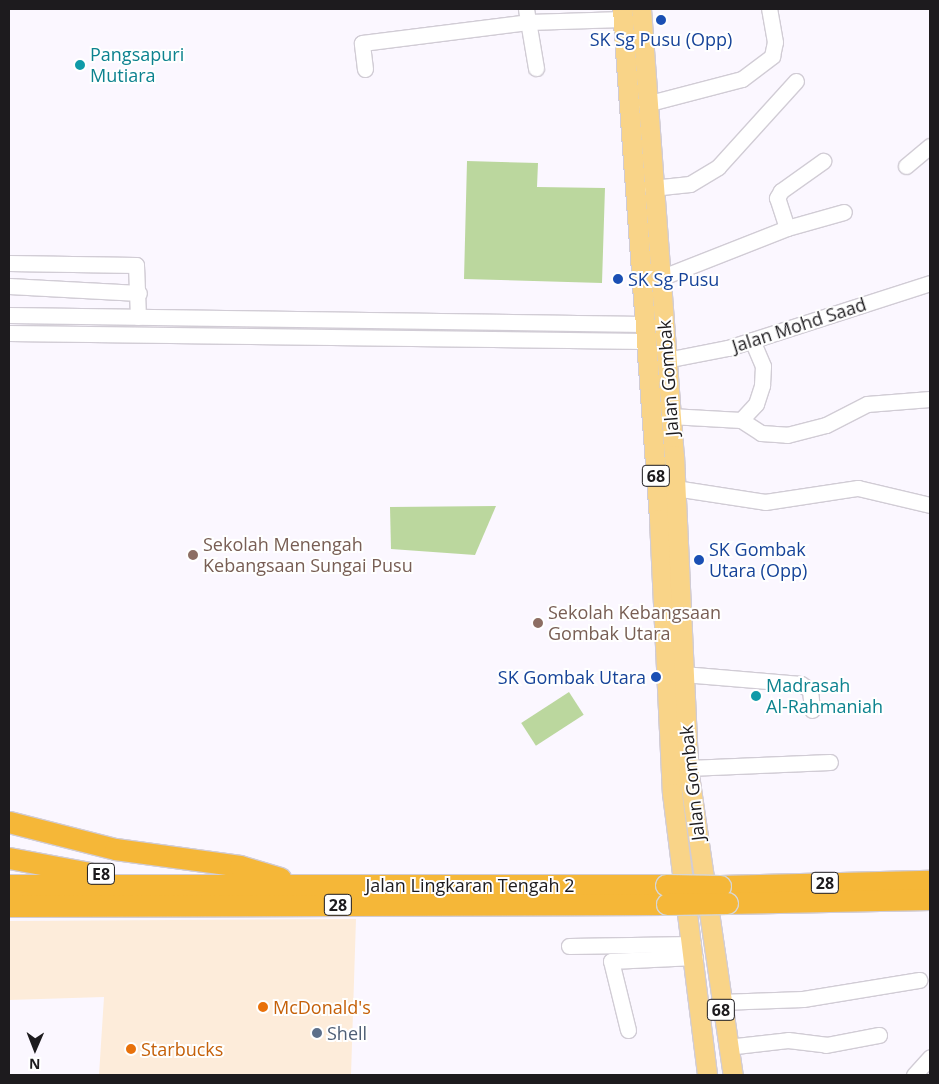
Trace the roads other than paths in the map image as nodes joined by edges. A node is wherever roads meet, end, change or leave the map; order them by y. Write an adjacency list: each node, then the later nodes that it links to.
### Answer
1 (641, 9): 8 (main road, Jalan Gombak / 68)
2 (769, 9): 8 (street)
3 (622, 14): 4 (street); 23 (main road, Jalan Gombak / 68)
4 (527, 16): 5 (street); 6 (street)
5 (536, 68)
6 (365, 69)
7 (796, 81): 12 (street)
8 (646, 104): 12 (main road, Jalan Gombak / 68)
9 (930, 146): 11 (street)
10 (823, 161): 14 (street)
11 (906, 166)
12 (652, 188): 16 (main road, Jalan Gombak / 68)
13 (844, 212): 14 (street)
14 (787, 228): 16 (street)
15 (9, 263): 19 (street)
16 (660, 278): 27 (main road, Jalan Gombak / 68)
17 (930, 283): 26 (street, Jalan Mohd Saad)
18 (9, 286): 19 (street)
19 (139, 293): 21 (street)
20 (9, 315): 21 (street)
21 (138, 317): 22 (street)
22 (232, 318): 23 (street); 25 (street)
23 (644, 332): 25 (street); 48 (main road, Jalan Gombak / 68)
24 (9, 333): 25 (street)
25 (231, 336)
26 (752, 340): 27 (street, Jalan Mohd Saad); 30 (street)
27 (666, 360): 29 (main road, Jalan Gombak / 68)
28 (930, 399): 30 (street)
29 (670, 416): 30 (street); 31 (main road, Jalan Gombak / 68)
30 (741, 420)
31 (675, 488): 32 (street); 33 (main road, Jalan Gombak / 68)
32 (930, 505)
33 (683, 674): 34 (street); 36 (main road, Jalan Gombak / 68)
34 (812, 710)
35 (830, 762): 36 (street)
36 (688, 768): 50 (main road, Jalan Gombak / 68)
37 (9, 822): 41 (highway)
38 (9, 858): 40 (highway, E8)
39 (930, 880): 44 (highway, Jalan Lingkaran Tengah 2 / 28)
40 (195, 884): 41 (highway, Jalan Lingkaran Tengah 2 / 28); 42 (highway, Jalan Lingkaran Tengah 2 / 28)
41 (301, 884): 43 (highway, Jalan Lingkaran Tengah 2 / 28)
42 (9, 885)
43 (667, 894): 44 (highway, Jalan Lingkaran Tengah 2 / 28, bridge); 46 (highway, Jalan Lingkaran Tengah 2 / 28)
44 (723, 894): 45 (highway, Jalan Lingkaran Tengah 2 / 28)
45 (930, 899)
46 (9, 906)
47 (569, 946): 48 (street)
48 (694, 950): 51 (street); 55 (main road, Jalan Gombak / 68)
49 (919, 980): 50 (street)
50 (720, 1002): 53 (main road, Jalan Gombak / 68)
51 (628, 1030)
52 (879, 1035): 53 (street)
53 (728, 1047): 56 (main road, Jalan Gombak / 68)
54 (930, 1057): 57 (street)
55 (707, 1075)
56 (733, 1075)
57 (914, 1075)

